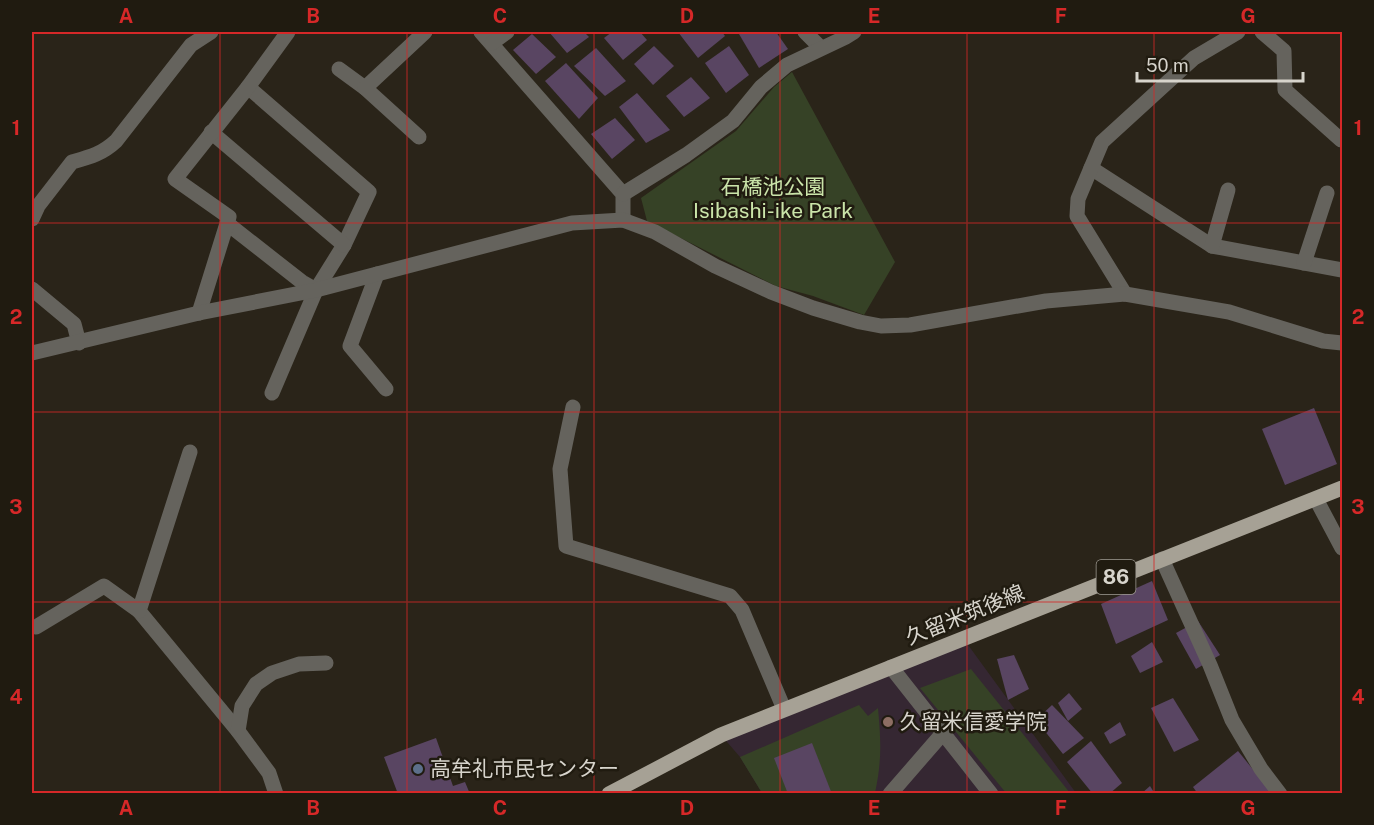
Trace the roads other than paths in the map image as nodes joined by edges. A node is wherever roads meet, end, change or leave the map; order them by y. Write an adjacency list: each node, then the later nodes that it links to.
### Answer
1 (211, 32): 22 (street)
2 (288, 32): 13 (street)
3 (425, 32): 14 (street)
4 (481, 32): 10 (street)
5 (507, 32): 10 (street)
6 (805, 32): 11 (street)
7 (854, 32): 11 (street)
8 (1238, 32): 18 (street)
9 (1262, 32): 17 (street)
10 (492, 43): 21 (street)
11 (820, 48): 21 (street)
12 (339, 69): 14 (street)
13 (248, 87): 15 (street); 25 (street)
14 (365, 88): 16 (street)
15 (211, 132): 24 (street); 25 (street)
16 (419, 137)
17 (1342, 139)
18 (1090, 168): 26 (street); 32 (street)
19 (1228, 190): 26 (street)
20 (1327, 193): 27 (street)
21 (623, 194): 23 (street)
22 (32, 219)
23 (623, 220): 29 (street); 32 (street)
24 (228, 224): 31 (street); 33 (street)
25 (344, 245): 31 (street)
26 (1212, 246): 27 (street)
27 (1304, 263): 28 (street)
28 (1342, 270)
29 (377, 274): 31 (street); 37 (street)
30 (32, 289): 34 (street)
31 (316, 290): 33 (street); 38 (street)
32 (1125, 294): 35 (street)
33 (198, 313): 34 (street)
34 (79, 343): 36 (street)
35 (1342, 343)
36 (32, 353)
37 (386, 389)
38 (272, 393)
39 (573, 407): 49 (street)
40 (190, 452): 45 (street)
41 (1342, 488): 42 (main road, 久留米筑後線 / 86)
42 (1316, 499): 43 (street); 44 (main road, 久留米筑後線 / 86)
43 (1342, 548)
44 (1162, 559): 48 (main road, 久留米筑後線 / 86); 56 (street)
45 (139, 611): 46 (street); 50 (street)
46 (36, 627)
47 (326, 663): 50 (street)
48 (891, 667): 49 (main road, 久留米筑後線 / 86); 51 (street)
49 (784, 710): 53 (main road, 久留米筑後線 / 86)
50 (238, 731): 52 (street)
51 (943, 733): 54 (street); 55 (street)
52 (276, 794)
53 (609, 794)
54 (890, 794)
55 (991, 794)
56 (1280, 794)

